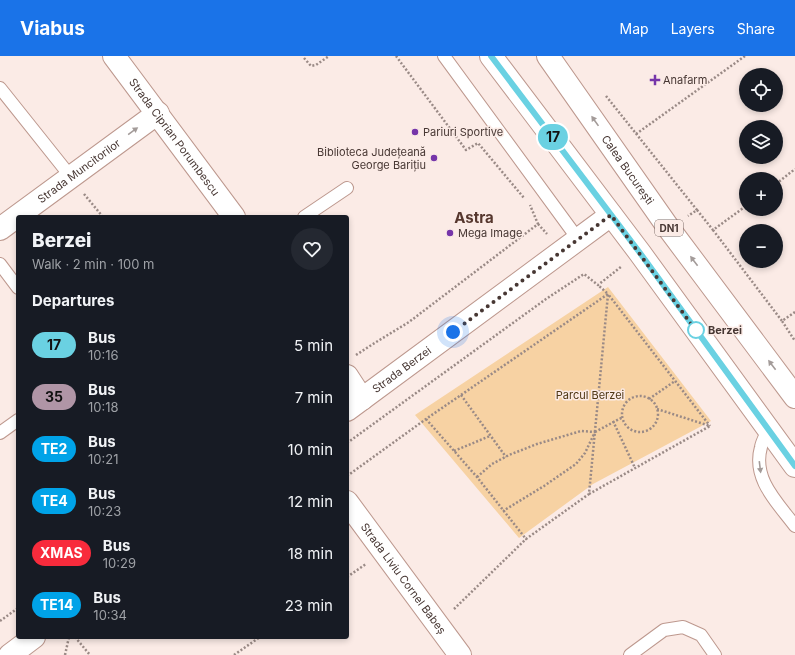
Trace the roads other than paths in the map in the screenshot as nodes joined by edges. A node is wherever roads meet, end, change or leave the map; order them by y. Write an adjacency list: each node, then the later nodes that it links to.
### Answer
1 (114, 56): 6 (street, Strada Ciprian Porumbescu)
2 (444, 56): 15 (lane)
3 (491, 56): 12 (street)
4 (548, 56): 19 (street, Calea București / DN1, one-way to 4)
5 (0, 88): 7 (lane)
6 (158, 113): 7 (street, Strada Muncitorilor, one-way to 6); 10 (street, Strada Ciprian Porumbescu)
7 (71, 177): 9 (street, Strada Muncitorilor)
8 (346, 188): 11 (lane)
9 (19, 215)
10 (233, 215)
11 (307, 215)
12 (611, 215): 15 (street, Strada Berzei); 22 (street)
13 (16, 217): 14 (street, Strada Muncitorilor)
14 (0, 229)
15 (578, 239): 20 (street, Strada Berzei)
16 (0, 264): 17 (lane)
17 (16, 285)
18 (349, 368): 20 (street)
19 (795, 397)
20 (355, 405)
21 (16, 421): 23 (lane)
22 (768, 430): 24 (street); 26 (lane, one-way to 26)
23 (0, 433)
24 (795, 466)
25 (349, 505): 28 (street, Strada Liviu Cornel Babeș)
26 (795, 526)
27 (31, 639): 29 (street)
28 (452, 652)
29 (10, 655)
30 (630, 655): 31 (lane)
31 (715, 655)

